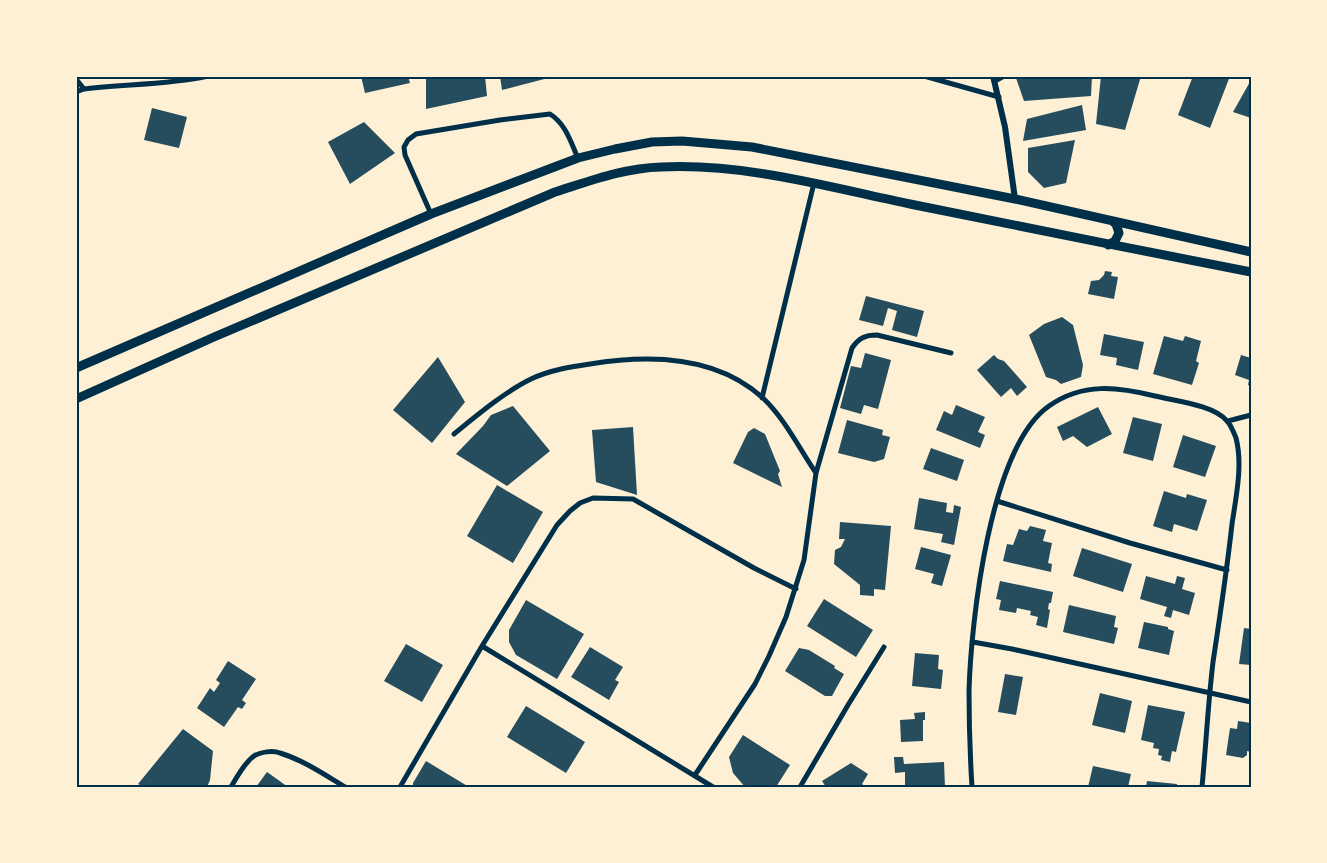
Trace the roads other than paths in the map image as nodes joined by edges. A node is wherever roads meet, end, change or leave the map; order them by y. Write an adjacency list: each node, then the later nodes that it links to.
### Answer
1 (142, 76): 7 (street)
2 (208, 76): 7 (street)
3 (924, 76): 10 (street)
4 (1004, 76): 6 (street)
5 (76, 79): 8 (street)
6 (994, 79): 10 (street)
7 (140, 83): 8 (street)
8 (84, 89): 9 (street)
9 (76, 92)
10 (999, 97): 13 (street)
11 (578, 158): 13 (main road); 14 (main road); 14 (street)
12 (814, 183): 16 (main road); 21 (street); 22 (main road)
13 (1015, 199): 15 (main road)
14 (431, 214): 20 (main road)
15 (1112, 221): 16 (main road); 17 (main road)
16 (1108, 245): 18 (main road)
17 (1251, 252)
18 (1251, 272)
19 (951, 353): 26 (street)
20 (76, 368)
21 (762, 398): 25 (street); 26 (street)
22 (76, 399)
23 (1251, 415): 24 (street)
24 (1228, 421): 27 (street); 28 (street)
25 (454, 434)
26 (816, 473): 29 (street)
27 (997, 501): 28 (street); 30 (street)
28 (1227, 570): 33 (street)
29 (796, 589): 31 (street); 35 (street)
30 (973, 642): 33 (street); 41 (street)
31 (482, 646): 35 (street); 38 (street)
32 (884, 647): 40 (street)
33 (1210, 692): 34 (street); 42 (street)
34 (1251, 702)
35 (695, 775): 39 (street)
36 (230, 787): 37 (street)
37 (345, 787)
38 (400, 787)
39 (713, 787)
40 (800, 787)
41 (972, 787)
42 (1202, 787)

